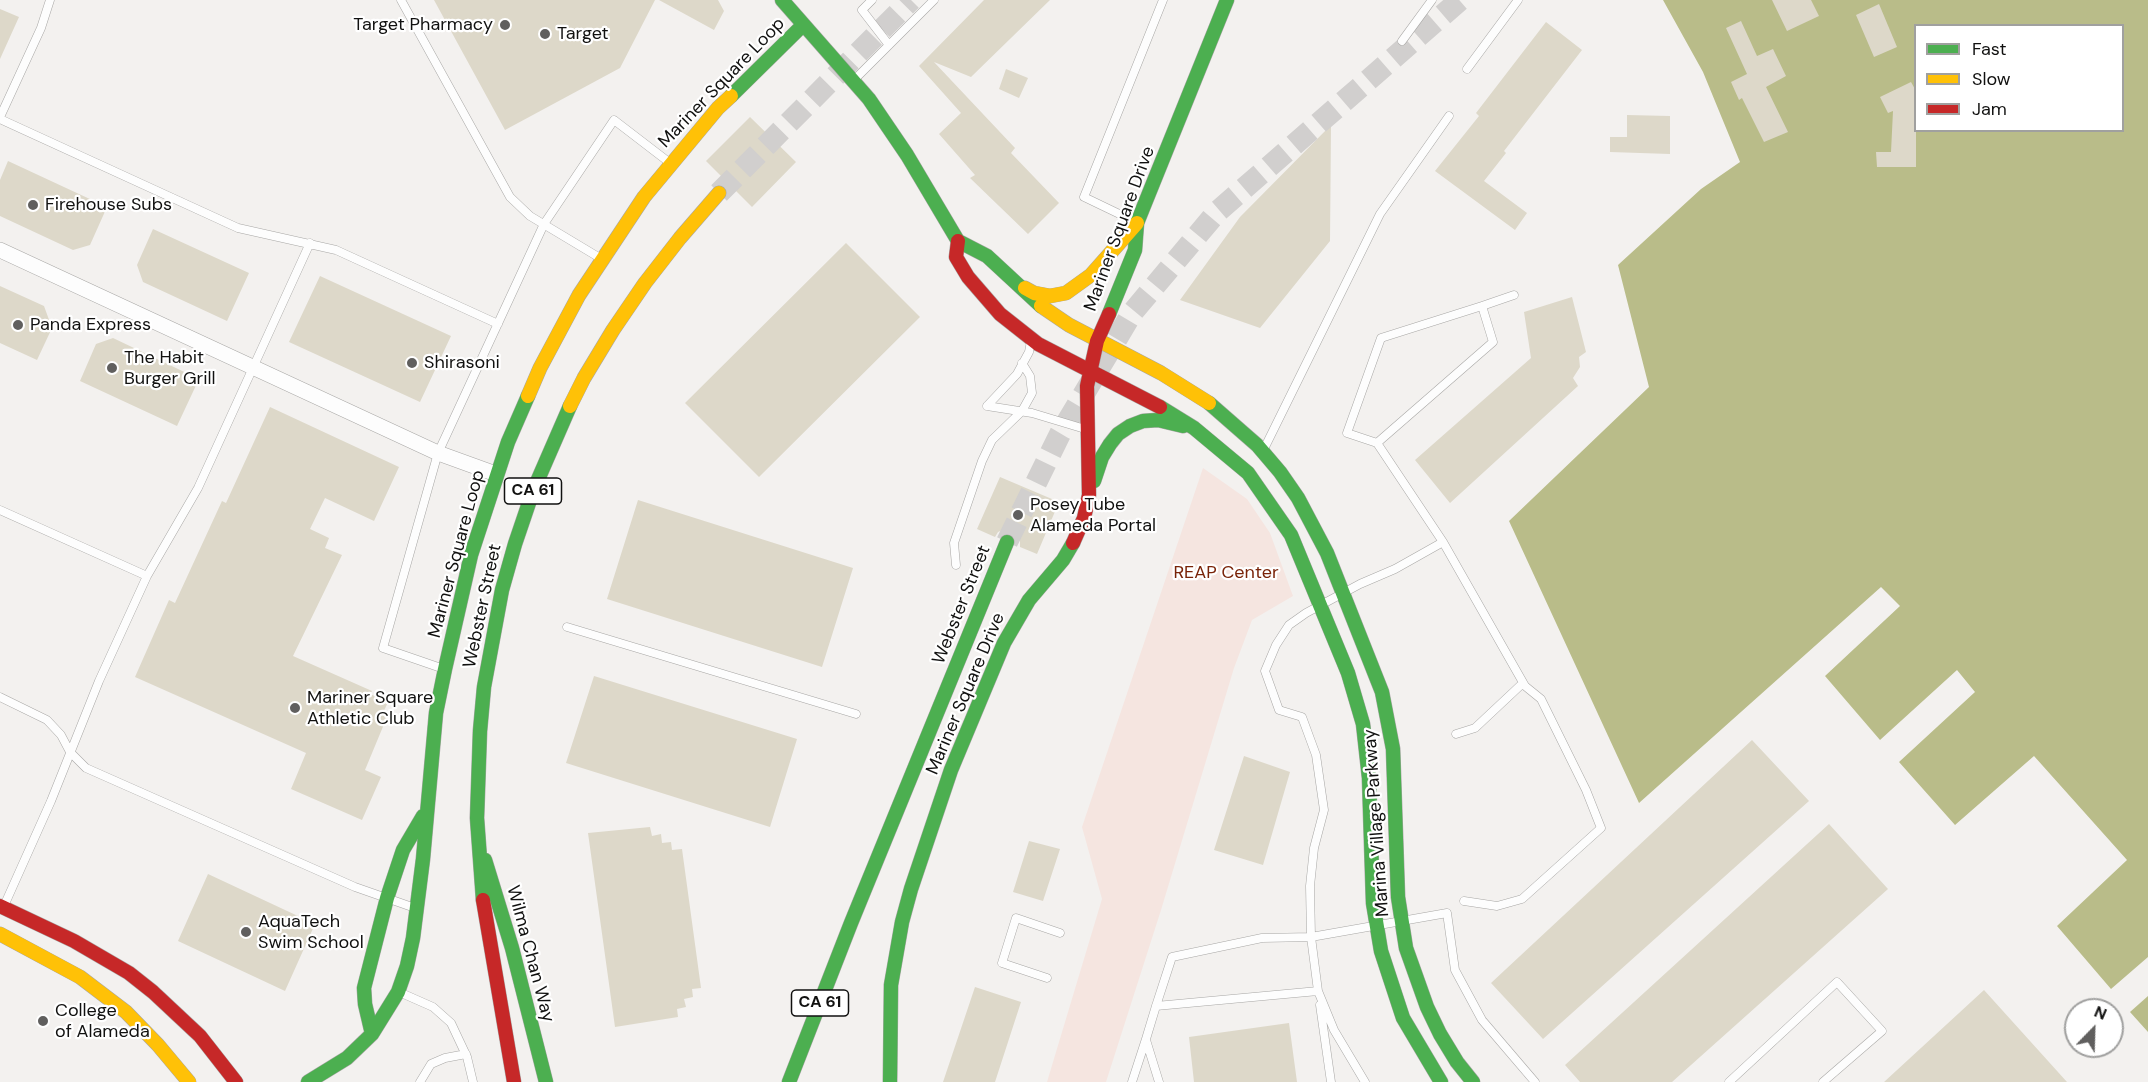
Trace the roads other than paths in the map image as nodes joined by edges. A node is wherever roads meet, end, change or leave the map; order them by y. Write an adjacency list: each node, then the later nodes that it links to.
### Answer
1 (50, 0): 16 (lane)
2 (401, 0): 20 (lane)
3 (782, 0): 10 (street)
4 (872, 0): 12 (lane)
5 (934, 0): 12 (lane)
6 (1163, 0): 19 (lane)
7 (1227, 0): 19 (street, Mariner Square Drive)
8 (1432, 0): 11 (lane)
9 (1518, 0): 13 (lane)
10 (803, 25): 14 (street, Mariner Square Loop); 17 (street, Mariner Square Loop)
11 (1402, 41)
12 (889, 45): 14 (lane)
13 (1467, 69)
14 (853, 81): 21 (street, Mariner Square Loop)
15 (1449, 116): 38 (lane)
16 (0, 118): 22 (lane)
17 (670, 163): 20 (lane); 24 (street, Mariner Square Loop)
18 (719, 193): 57 (street, Webster Street / CA 61)
19 (1137, 223): 25 (street); 30 (street, Mariner Square Drive)
20 (544, 224): 24 (lane); 28 (lane)
21 (958, 241): 25 (street); 29 (street, Mariner Square Loop)
22 (310, 243): 28 (lane); 32 (lane)
23 (0, 250): 32 (street)
24 (602, 258): 40 (street, Mariner Square Loop)
25 (1012, 281): 30 (street)
26 (1514, 295): 27 (lane)
27 (1482, 306): 37 (lane); 37 (lane)
28 (498, 324): 39 (lane)
29 (1032, 340): 31 (lane); 33 (street, Mariner Square Loop)
30 (1097, 340): 33 (street, Mariner Square Drive); 38 (street, Marina Village Parkway)
31 (1022, 363): 34 (lane); 34 (lane)
32 (253, 367): 39 (street); 46 (lane)
33 (1089, 371): 35 (street, Marina Village Parkway); 36 (street, Mariner Square Drive)
34 (1022, 411): 36 (lane); 45 (lane)
35 (1194, 428): 41 (street); 48 (street, Marina Village Parkway)
36 (1087, 430): 41 (street, Mariner Square Drive)
37 (1377, 443): 44 (lane)
38 (1263, 452): 47 (street, Marina Village Parkway)
39 (438, 453): 40 (street); 50 (lane)
40 (496, 474): 50 (street, Mariner Square Loop)
41 (1089, 495): 82 (street, Mariner Square Drive)
42 (0, 510): 46 (lane)
43 (1007, 542): 81 (street, Webster Street / CA 61)
44 (1443, 542): 47 (lane); 51 (lane)
45 (956, 564)
46 (147, 576): 55 (lane)
47 (1344, 593): 48 (lane); 62 (street, Marina Village Parkway)
48 (1321, 605): 63 (street, Marina Village Parkway); 66 (lane)
49 (567, 627): 53 (lane)
50 (445, 669): 56 (street, Mariner Square Loop)
51 (1523, 683): 54 (lane); 59 (lane)
52 (0, 697): 55 (lane)
53 (856, 714)
54 (1456, 734)
55 (70, 752): 58 (lane); 60 (lane)
56 (427, 810): 58 (street, Mariner Square Loop); 61 (street, Mariner Square Loop)
57 (478, 837): 79 (street, Webster Street / CA 61); 80 (street, Wilma Chan Way)
58 (387, 898): 61 (lane); 71 (street, Mariner Square Loop)
59 (1464, 901)
60 (2, 907): 75 (street)
61 (417, 908): 68 (street, Mariner Square Loop)
62 (1401, 922): 63 (lane); 88 (street, Marina Village Parkway); 89 (lane)
63 (1376, 927): 66 (lane); 87 (street, Marina Village Parkway)
64 (1060, 933): 67 (lane)
65 (0, 934): 74 (street)
66 (1311, 937): 69 (lane); 70 (lane)
67 (1047, 978)
68 (398, 992): 71 (street, Mariner Square Loop); 73 (lane)
69 (1318, 992): 70 (lane); 85 (lane); 86 (lane)
70 (1156, 1006): 72 (lane)
71 (372, 1034): 76 (street, Mariner Square Loop)
72 (1146, 1039): 83 (lane); 84 (lane)
73 (466, 1054): 77 (lane); 78 (lane)
74 (189, 1082)
75 (236, 1082)
76 (308, 1082)
77 (420, 1082)
78 (473, 1082)
79 (514, 1082)
80 (546, 1082)
81 (789, 1082)
82 (890, 1082)
83 (1132, 1082)
84 (1159, 1082)
85 (1331, 1082)
86 (1365, 1082)
87 (1441, 1082)
88 (1473, 1082)
89 (1534, 1082)
90 (1729, 1082): 91 (lane)
91 (1823, 1082)

